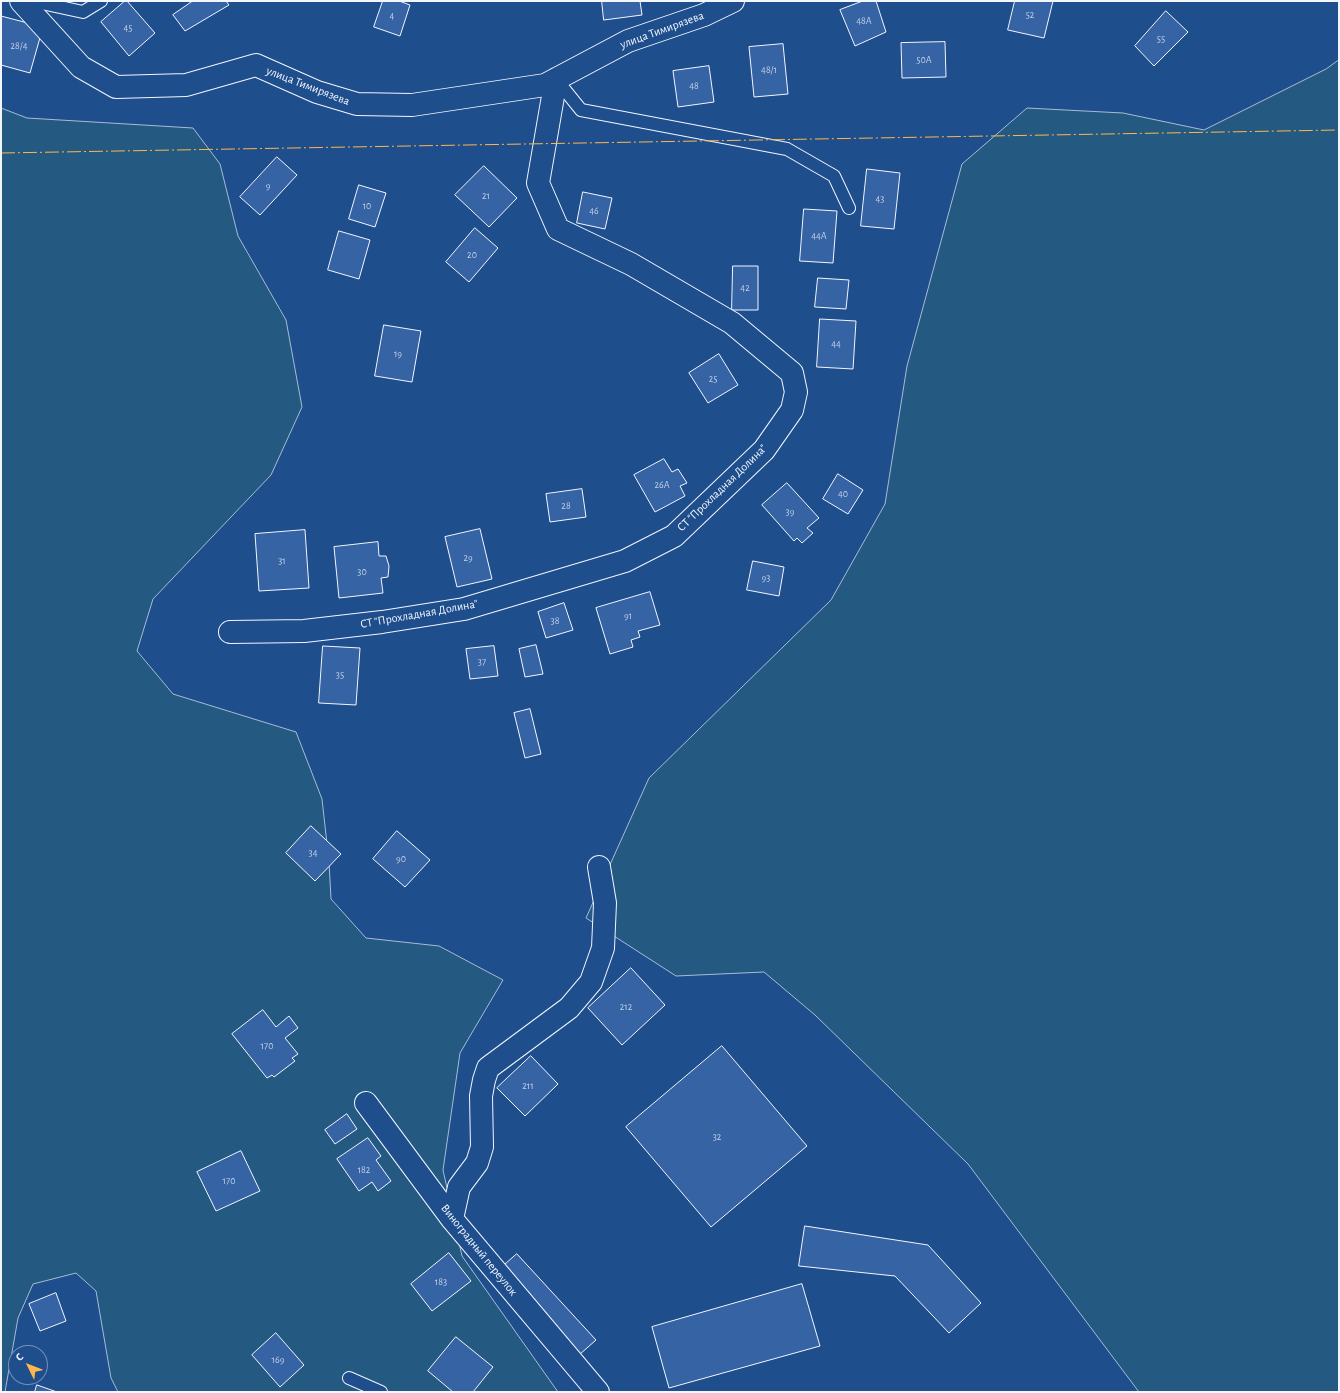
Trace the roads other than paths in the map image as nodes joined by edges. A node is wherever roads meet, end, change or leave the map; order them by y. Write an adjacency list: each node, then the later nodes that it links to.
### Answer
1 (21, 1): 5 (street, улица Тимирязева)
2 (32, 1): 3 (lane)
3 (101, 1)
4 (732, 1): 5 (street, улица Тимирязева)
5 (556, 79): 6 (lane); 7 (street, СТ "Прохладная Долина")
6 (849, 208)
7 (230, 632)
8 (599, 867): 10 (street)
9 (366, 1103): 10 (street, Виноградный переулок)
10 (452, 1219): 13 (street, Виноградный переулок)
11 (349, 1378): 12 (lane)
12 (381, 1392)
13 (598, 1392)

